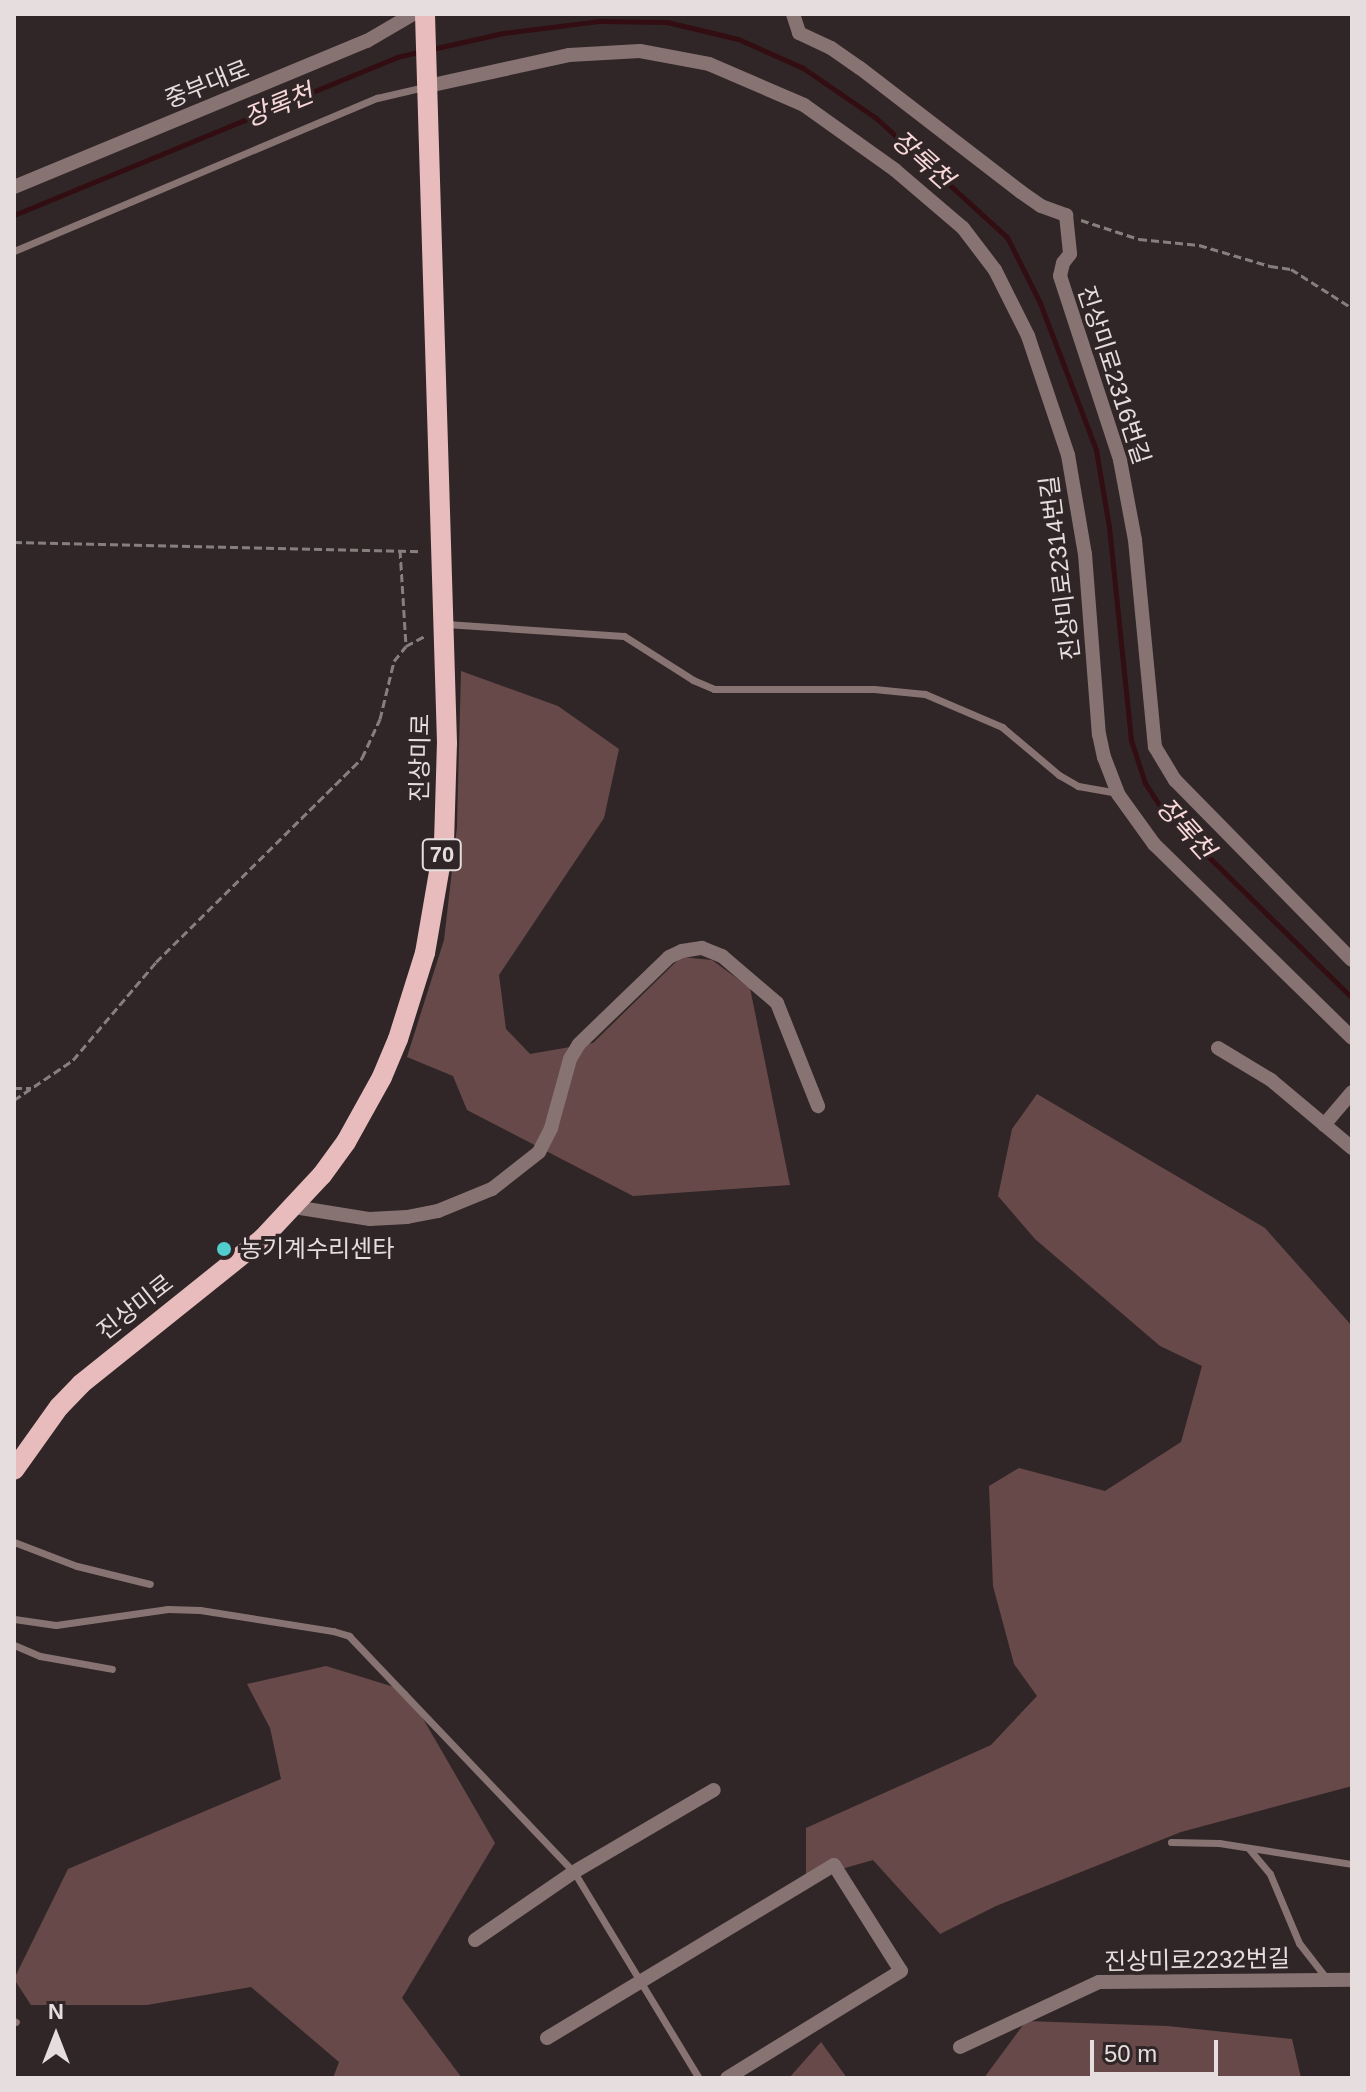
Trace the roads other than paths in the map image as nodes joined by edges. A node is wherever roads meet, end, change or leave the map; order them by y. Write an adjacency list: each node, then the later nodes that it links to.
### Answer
1 (793, 14): 8 (street, 진상미로2316번길)
2 (421, 16): 3 (main road, 70); 4 (street, 중부대로)
3 (428, 83): 5 (lane); 6 (main road, 진상미로 / 70); 7 (street, 진상미로2314번길)
4 (14, 187)
5 (14, 251)
6 (446, 624): 7 (lane); 15 (main road, 진상미로 / 70)
7 (1118, 794): 9 (street, 진상미로2314번길)
8 (1352, 960)
9 (1352, 1038)
10 (1218, 1048): 13 (street)
11 (1352, 1092): 13 (street)
12 (818, 1106): 15 (street)
13 (1324, 1125): 14 (street)
14 (1352, 1148)
15 (294, 1207): 16 (main road, 진상미로 / 70)
16 (14, 1470)
17 (14, 1542): 18 (lane)
18 (150, 1584)
19 (14, 1619): 26 (lane)
20 (14, 1645): 21 (lane)
21 (112, 1669)
22 (714, 1790): 26 (street)
23 (1171, 1842): 24 (lane)
24 (1250, 1850): 25 (lane); 29 (lane)
25 (1352, 1864)
26 (574, 1872): 27 (street); 30 (lane)
27 (475, 1940)
28 (1352, 1980): 29 (street, 진상미로2232번길)
29 (1328, 1981): 32 (street, 진상미로2232번길)
30 (642, 1983): 31 (street); 33 (lane); 34 (street)
31 (547, 2038)
32 (960, 2047)
33 (699, 2078)
34 (727, 2078)

